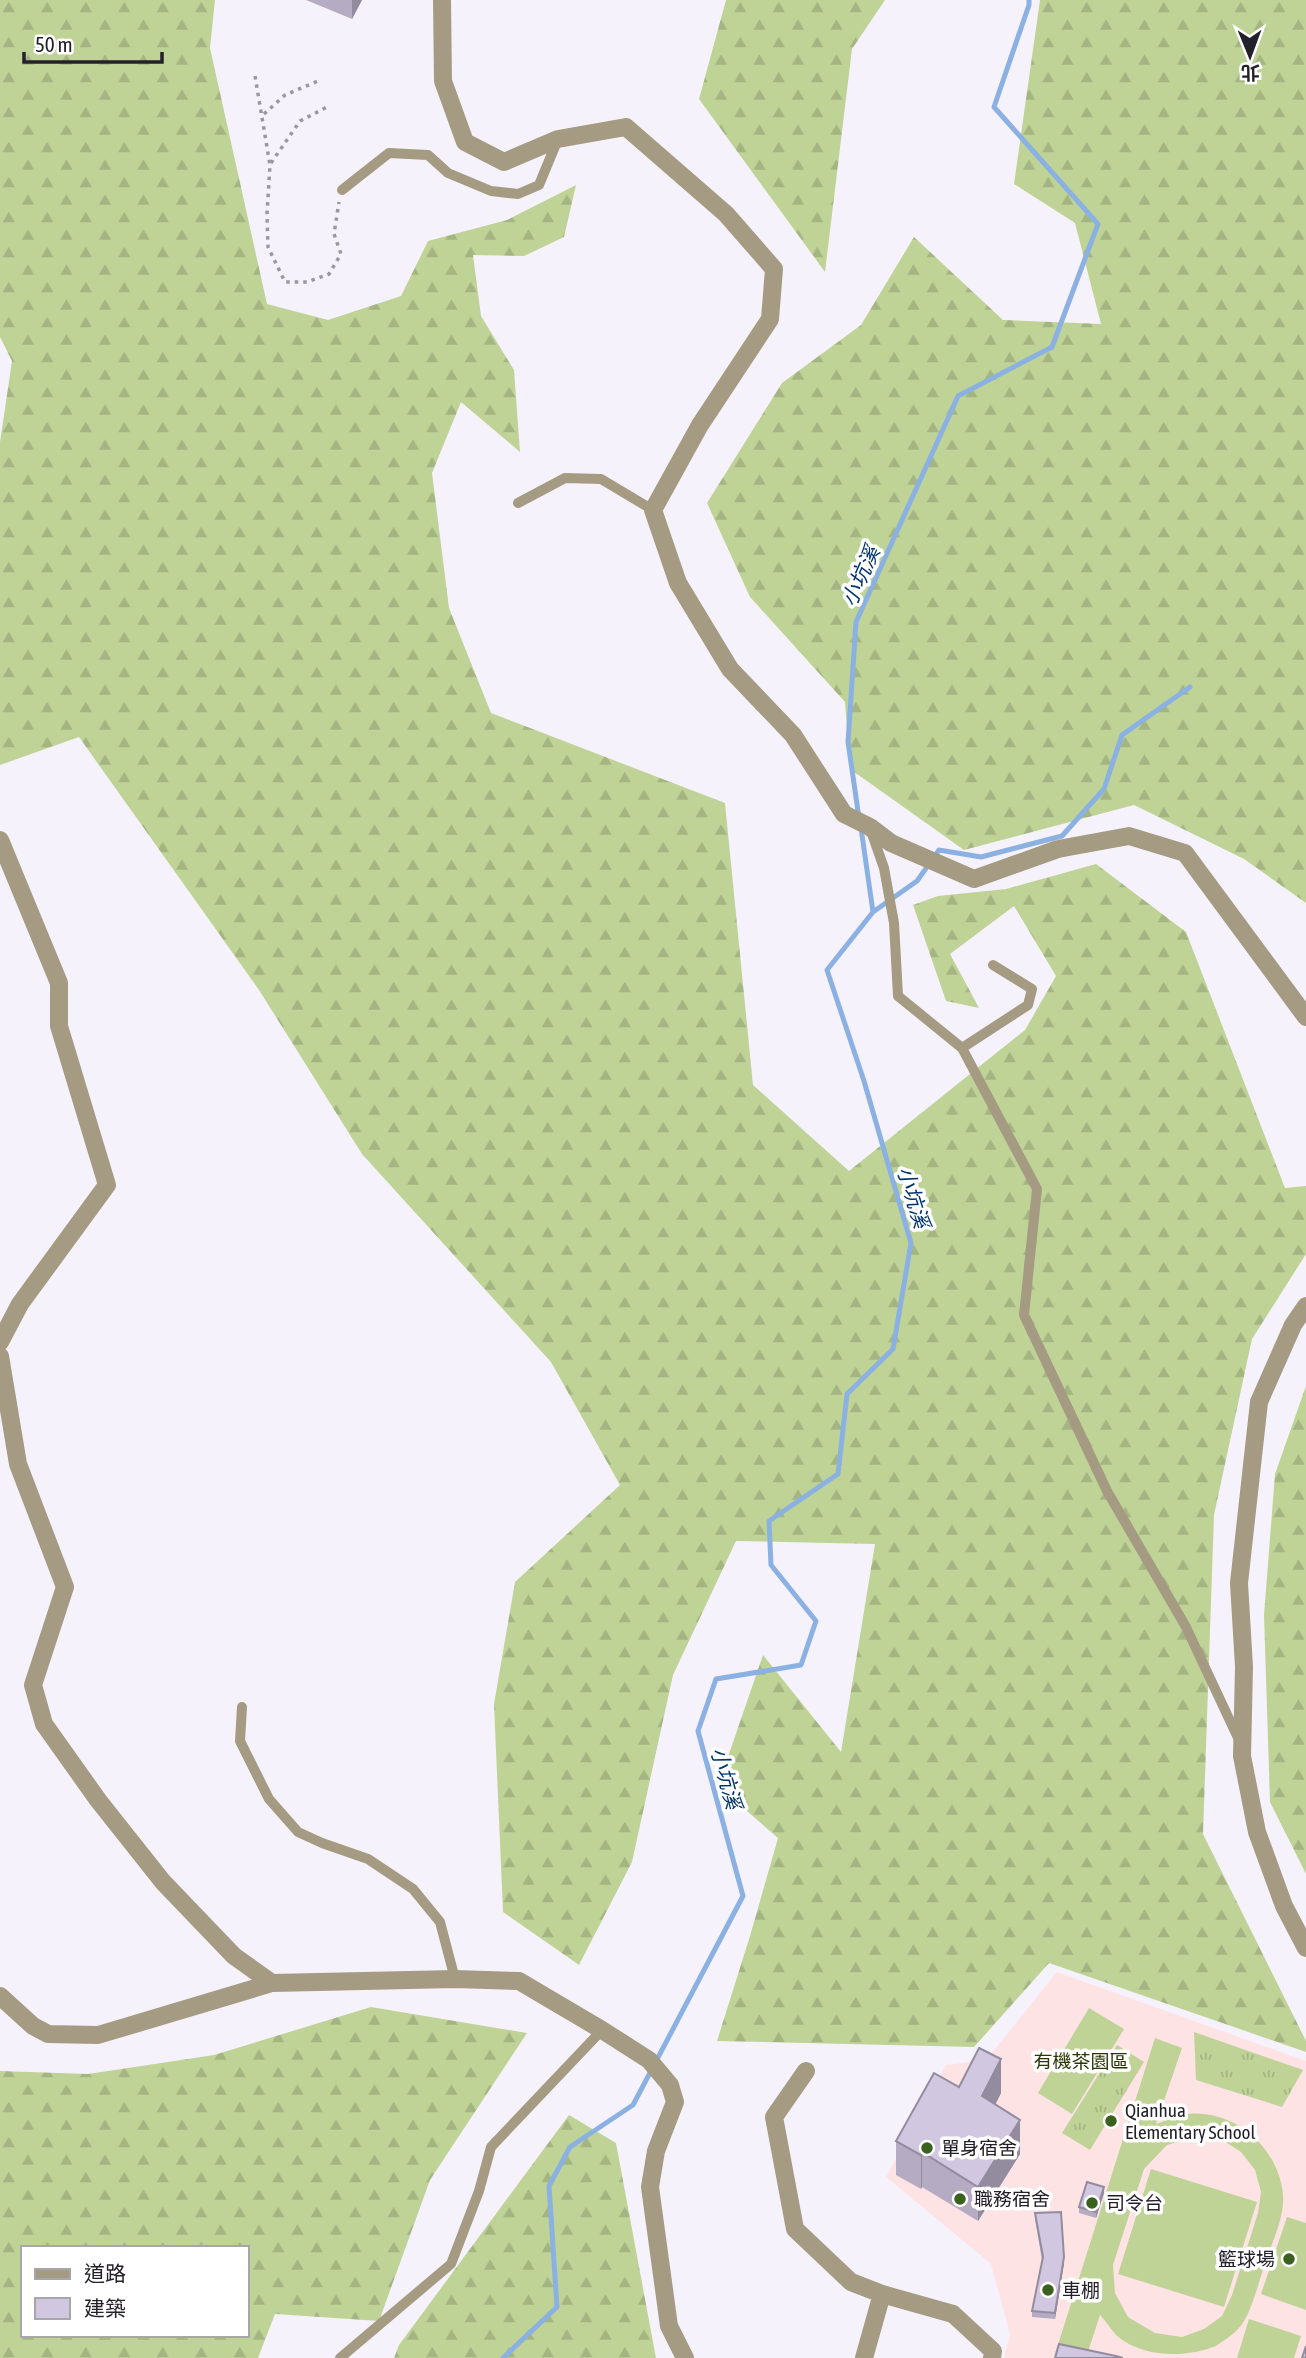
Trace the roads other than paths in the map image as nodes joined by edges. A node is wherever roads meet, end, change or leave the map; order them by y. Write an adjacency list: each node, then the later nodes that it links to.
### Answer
1 (442, 0): 2 (street)
2 (558, 138): 3 (lane); 5 (street)
3 (342, 190)
4 (517, 503): 5 (lane)
5 (653, 510): 6 (street)
6 (870, 827): 9 (street); 10 (lane)
7 (0, 840): 12 (street)
8 (993, 965): 10 (lane)
9 (1306, 1017)
10 (962, 1048): 15 (lane)
11 (1306, 1306): 15 (street)
12 (0, 1342)
13 (0, 1356): 18 (street)
14 (242, 1707): 17 (lane)
15 (1242, 1747): 16 (street)
16 (1306, 1948)
17 (455, 1979): 18 (street); 20 (street)
18 (272, 1983): 19 (street)
19 (0, 1996)
20 (602, 2030): 23 (lane); 24 (street)
21 (806, 2070): 22 (street)
22 (882, 2294): 25 (street); 26 (street)
23 (340, 2358)
24 (685, 2358)
25 (864, 2358)
26 (992, 2358)

